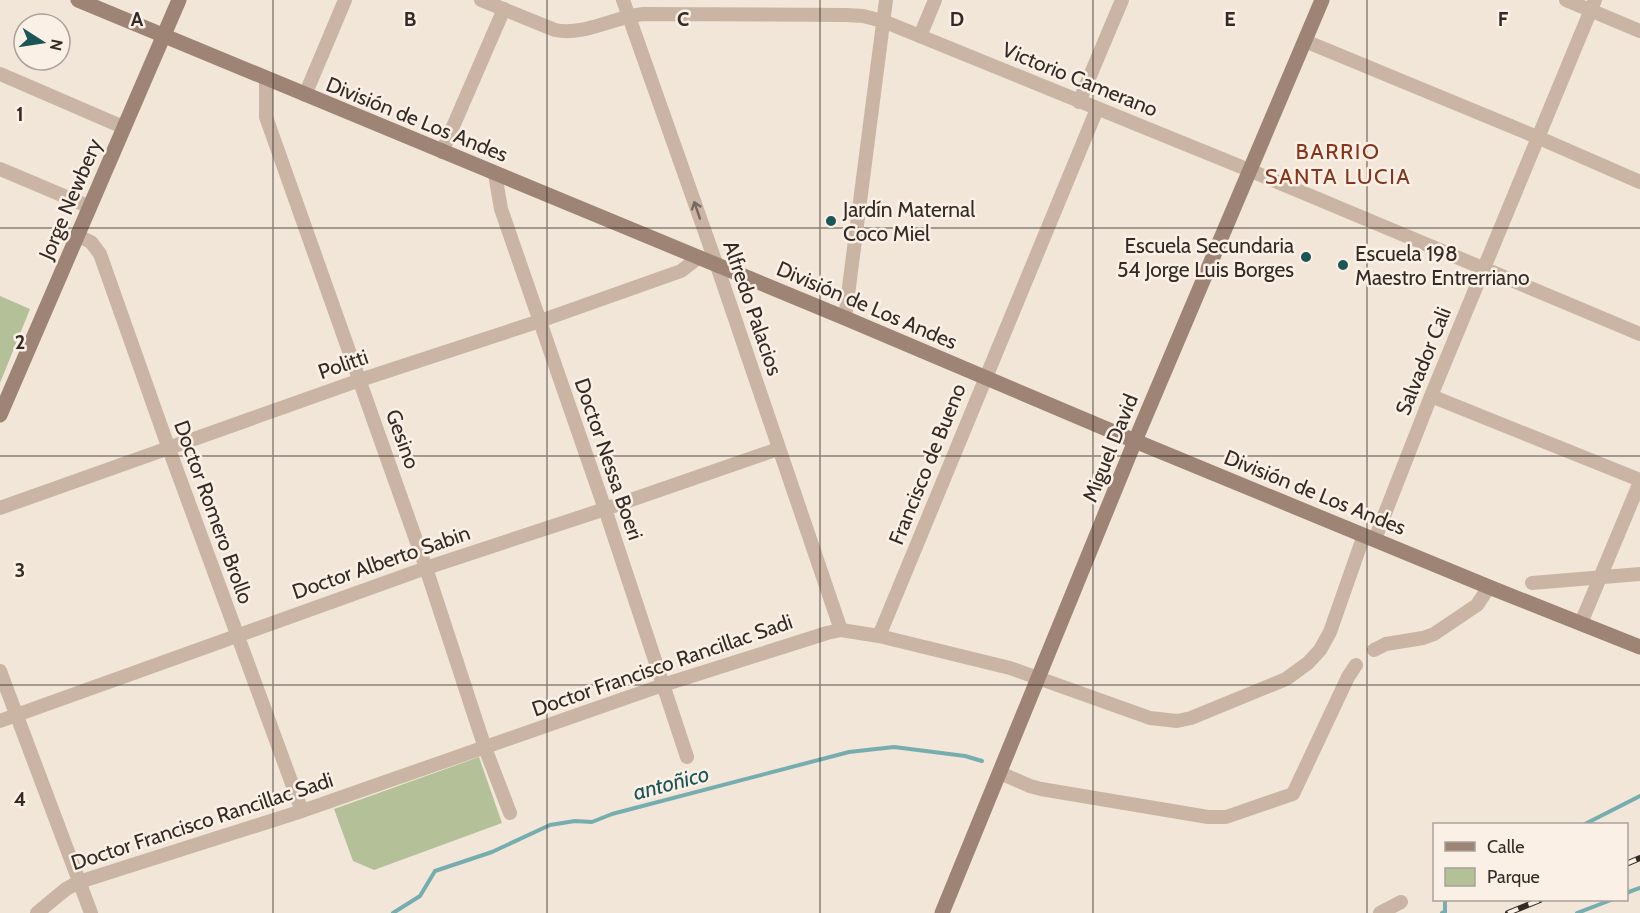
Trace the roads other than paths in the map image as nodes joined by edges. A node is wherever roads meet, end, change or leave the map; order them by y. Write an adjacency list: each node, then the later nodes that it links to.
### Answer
1 (78, 0): 16 (street, División de Los Andes)
2 (179, 0): 16 (street, Jorge Newbery)
3 (345, 0): 21 (street)
4 (481, 0): 12 (street, Victorio Camerano)
5 (623, 0): 13 (street, Alfredo Palacios)
6 (886, 0): 14 (street)
7 (935, 0): 17 (street)
8 (1122, 0): 22 (street)
9 (1322, 0): 18 (street, Miguel David)
10 (1566, 0): 11 (street)
11 (1593, 5): 15 (street); 25 (street, Salvador Cali)
12 (504, 9): 13 (street, Victorio Camerano); 26 (street)
13 (628, 16): 14 (street, Victorio Camerano); 34 (street, Alfredo Palacios, one-way to 13)
14 (883, 21): 17 (street, Victorio Camerano); 36 (street)
15 (1640, 31)
16 (163, 36): 20 (street, División de Los Andes); 24 (street, Jorge Newbery)
17 (920, 36): 22 (street, Victorio Camerano)
18 (1305, 41): 25 (street); 28 (street, Miguel David)
19 (0, 74): 24 (street)
20 (266, 79): 21 (street, División de Los Andes); 40 (street, Gesino)
21 (305, 95): 26 (street, División de Los Andes)
22 (1079, 102): 23 (street, Victorio Camerano)
23 (1097, 109): 28 (street, Victorio Camerano); 39 (street, Francisco de Bueno)
24 (123, 128): 31 (street, Jorge Newbery)
25 (1538, 138): 30 (street); 35 (street, Salvador Cali)
26 (442, 152): 29 (street, División de Los Andes)
27 (0, 169): 31 (street)
28 (1249, 170): 35 (street, Victorio Camerano); 43 (street, Miguel David)
29 (495, 174): 33 (street, División de Los Andes); 37 (street, Doctor Nessa Boeri)
30 (1640, 182)
31 (90, 207): 32 (street, Jorge Newbery)
32 (78, 236): 42 (street, Jorge Newbery); 44 (street, Doctor Romero Brollo)
33 (698, 258): 34 (street, División de Los Andes); 37 (street, Politti)
34 (717, 266): 36 (street, División de Los Andes); 45 (street, Alfredo Palacios)
35 (1484, 268): 38 (street, Victorio Camerano); 41 (street, Salvador Cali)
36 (845, 318): 39 (street, División de Los Andes)
37 (540, 321): 40 (street, Politti); 48 (street, Doctor Nessa Boeri)
38 (1640, 334)
39 (984, 378): 43 (street, División de Los Andes); 58 (street, Francisco de Bueno)
40 (360, 380): 44 (street, Politti); 50 (street, Gesino)
41 (1431, 396): 46 (street); 49 (street, Salvador Cali)
42 (0, 415)
43 (1135, 441): 49 (street, División de Los Andes); 64 (street, Miguel David)
44 (169, 449): 47 (street, Politti); 57 (street, Doctor Romero Brollo)
45 (778, 449): 48 (street, Doctor Alberto Sabin); 56 (street, Alfredo Palacios)
46 (1640, 481): 52 (street)
47 (0, 508)
48 (605, 509): 50 (street, Doctor Alberto Sabin); 65 (street, Doctor Nessa Boeri)
49 (1370, 537): 54 (street, División de Los Andes); 61 (street, Salvador Cali)
50 (426, 568): 57 (street, Doctor Alberto Sabin); 68 (street, Gesino)
51 (1640, 574): 52 (street)
52 (1601, 576): 53 (street); 55 (street)
53 (1532, 583)
54 (1489, 587): 55 (street, División de Los Andes); 60 (street)
55 (1581, 623): 59 (street, División de Los Andes)
56 (841, 630): 58 (street, Doctor Francisco Rancillac Sadi); 65 (street, Doctor Francisco Rancillac Sadi)
57 (236, 635): 66 (street, Doctor Alberto Sabin); 71 (street, Doctor Romero Brollo)
58 (879, 636): 64 (street, Doctor Francisco Rancillac Sadi)
59 (1640, 647)
60 (1374, 650)
61 (1308, 663): 64 (street, Doctor Francisco Rancillac Sadi)
62 (1356, 665): 70 (street)
63 (0, 671): 66 (street)
64 (1039, 678): 70 (street, Miguel David)
65 (663, 685): 68 (street, Doctor Francisco Rancillac Sadi); 69 (street, Doctor Nessa Boeri)
66 (16, 715): 67 (street, Doctor Alberto Sabin); 73 (street)
67 (0, 721)
68 (485, 748): 71 (street, Doctor Francisco Rancillac Sadi); 72 (street, Gesino)
69 (687, 757)
70 (1000, 773): 77 (street, Miguel David)
71 (302, 810): 73 (street, Doctor Francisco Rancillac Sadi)
72 (510, 813)
73 (79, 882): 75 (street, Doctor Francisco Rancillac Sadi); 76 (street)
74 (1401, 902): 78 (street)
75 (37, 913)
76 (91, 913)
77 (942, 913)
78 (1380, 913)

